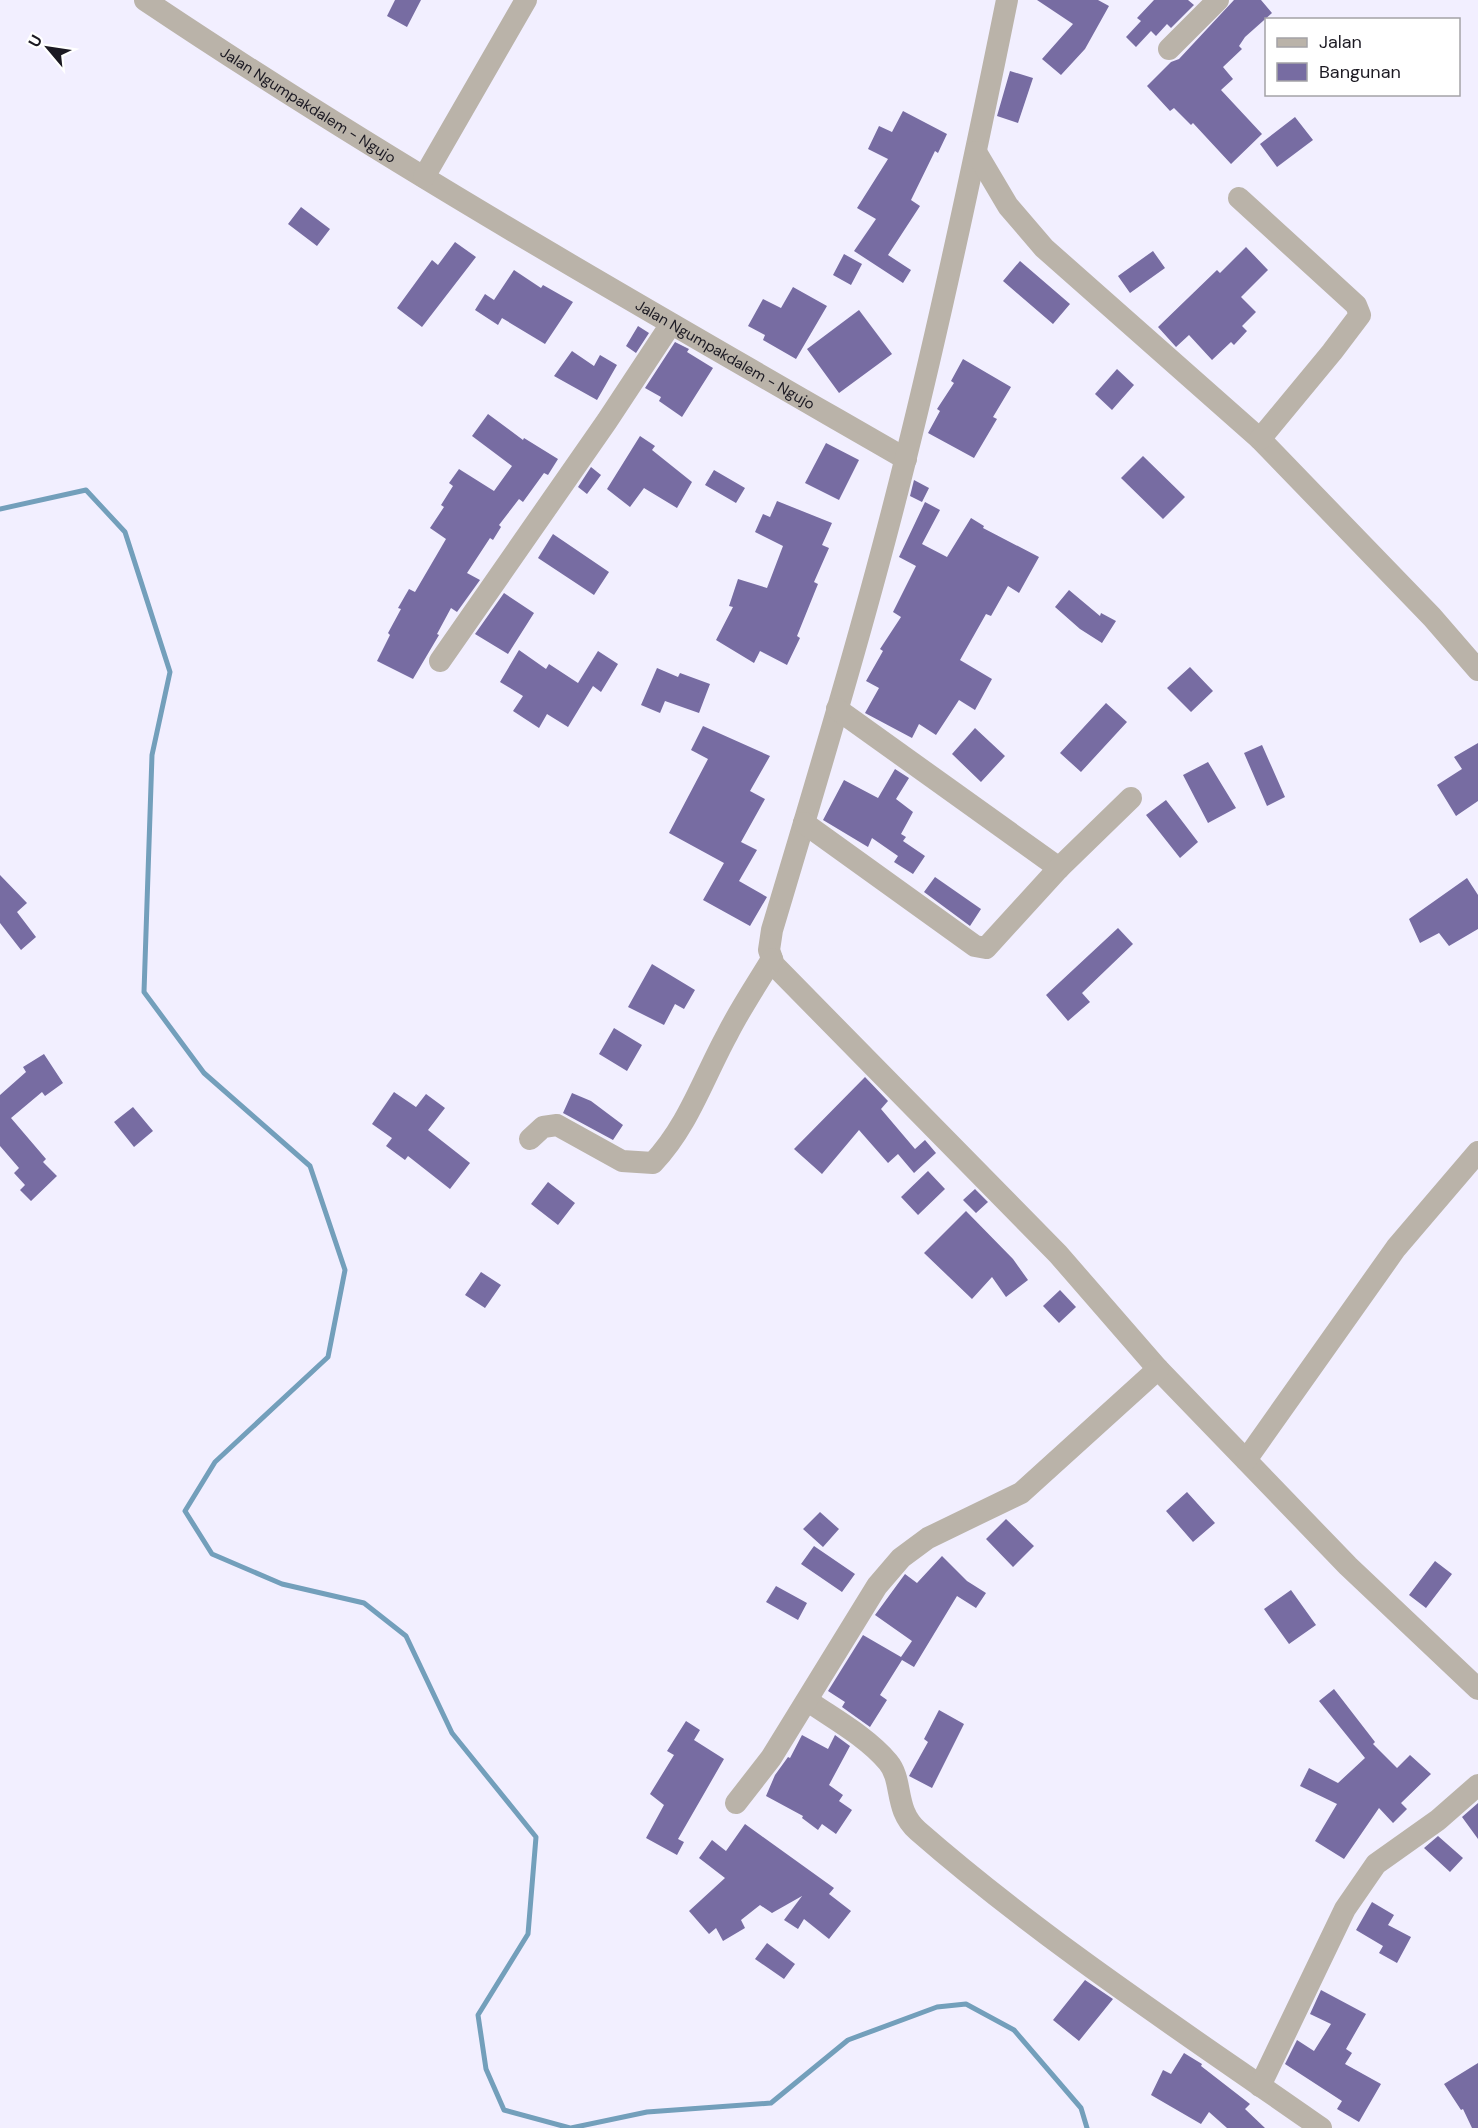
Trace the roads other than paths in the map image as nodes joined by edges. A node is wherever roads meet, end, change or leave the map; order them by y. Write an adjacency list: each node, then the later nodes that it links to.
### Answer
1 (144, 0): 7 (street, Jalan Ngumpakdalem - Ngujo)
2 (526, 0): 7 (street)
3 (1007, 0): 6 (street)
4 (1218, 0): 5 (street)
5 (1169, 49)
6 (976, 152): 10 (street); 11 (street)
7 (424, 177): 9 (street, Jalan Ngumpakdalem - Ngujo)
8 (1239, 198): 10 (street)
9 (671, 324): 11 (street, Jalan Ngumpakdalem - Ngujo); 12 (street)
10 (1260, 439): 13 (street)
11 (906, 459): 14 (street)
12 (441, 660)
13 (1478, 670)
14 (837, 709): 16 (street); 17 (street)
15 (1131, 798): 17 (street)
16 (804, 823): 17 (street); 18 (street)
17 (1059, 868)
18 (772, 959): 19 (street); 21 (street)
19 (530, 1139)
20 (1478, 1152): 22 (street)
21 (1158, 1369): 22 (street); 24 (street)
22 (1246, 1460): 23 (street)
23 (1478, 1689)
24 (808, 1701): 26 (street); 27 (street)
25 (1478, 1785): 27 (street)
26 (735, 1803)
27 (1260, 2086): 28 (street)
28 (1321, 2128)

